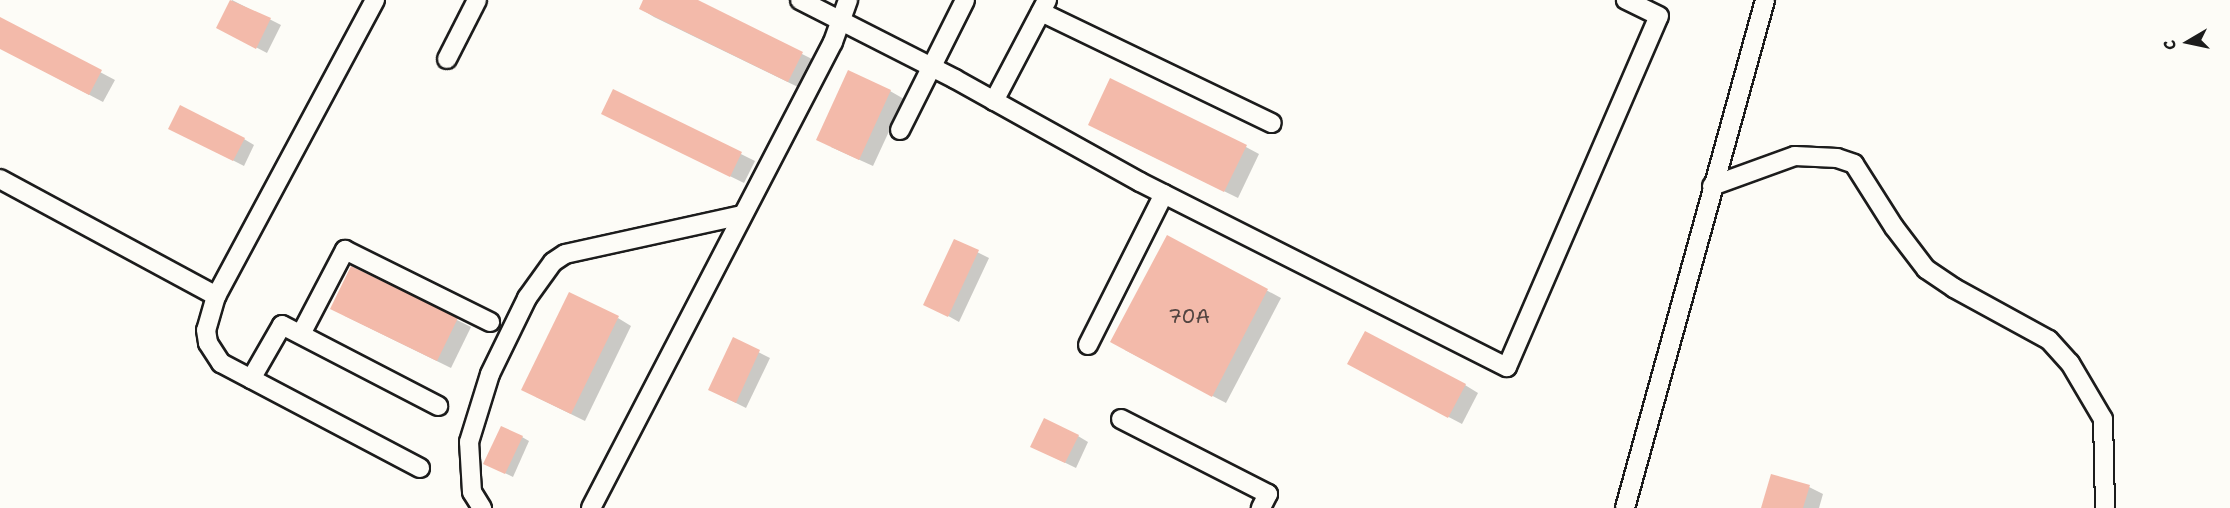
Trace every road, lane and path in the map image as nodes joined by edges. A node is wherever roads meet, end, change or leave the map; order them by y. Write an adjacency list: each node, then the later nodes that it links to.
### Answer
1 (375, 0): 19 (street)
2 (477, 0): 10 (street)
3 (800, 0): 9 (street)
4 (848, 0): 9 (street)
5 (965, 0): 11 (street)
6 (1626, 0): 17 (street)
7 (1765, 0): 16 (street)
8 (1044, 6): 12 (street); 13 (street)
9 (839, 20): 11 (street); 18 (street)
10 (447, 59)
11 (931, 67): 12 (street); 14 (street)
12 (994, 101): 17 (street)
13 (1272, 123)
14 (900, 130)
15 (0, 179): 19 (street)
16 (1712, 186): 30 (street); 31 (street)
17 (1164, 194): 22 (street)
18 (742, 215): 27 (street); 28 (street)
19 (216, 296): 23 (street)
20 (490, 322): 21 (street)
21 (301, 334): 23 (street); 24 (street)
22 (1088, 345)
23 (251, 378): 26 (street)
24 (438, 406)
25 (1121, 419): 29 (street)
26 (420, 468)
27 (482, 508)
28 (591, 508)
29 (1261, 508)
30 (1625, 508)
31 (2105, 508)

